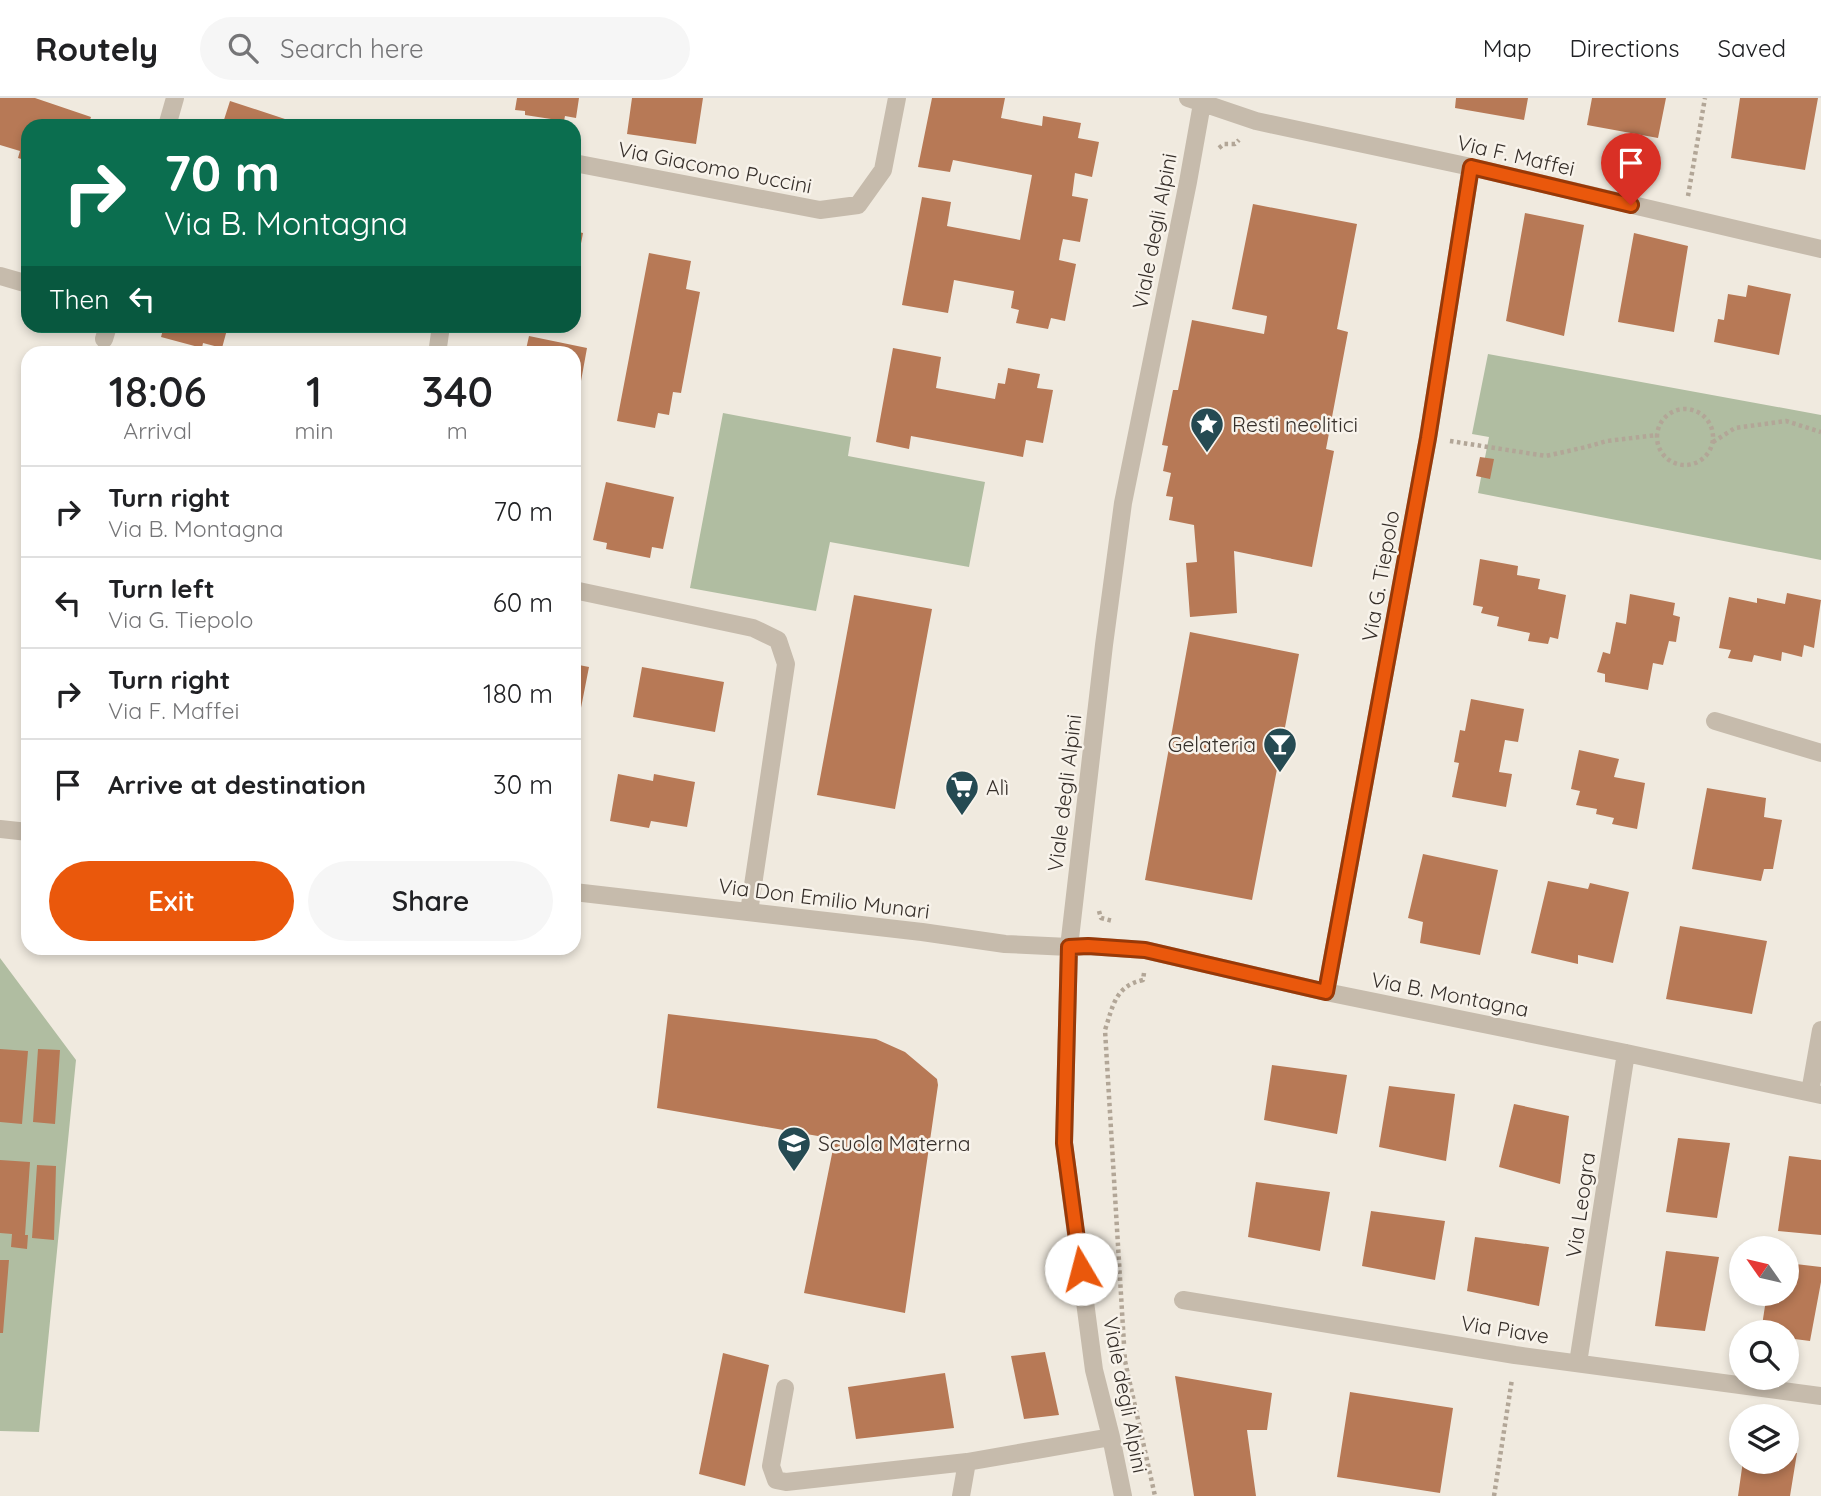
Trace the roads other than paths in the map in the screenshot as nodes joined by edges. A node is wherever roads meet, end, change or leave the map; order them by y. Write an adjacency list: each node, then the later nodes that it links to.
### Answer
1 (175, 98): 4 (street)
2 (897, 98): 5 (street, Via Giacomo Puccini)
3 (1197, 100): 6 (street, Via F. Maffei); 17 (street, Viale degli Alpini)
4 (169, 119)
5 (581, 164)
6 (1471, 167): 7 (street, Via F. Maffei); 18 (street, Via G. Tiepolo)
7 (1821, 249)
8 (0, 276): 9 (street)
9 (21, 282)
10 (581, 591): 16 (street)
11 (1715, 720): 12 (street)
12 (1821, 753)
13 (0, 829): 14 (street)
14 (21, 831)
15 (581, 893): 16 (street, Via Don Emilio Munari)
16 (749, 912): 17 (street, Via Don Emilio Munari)
17 (1069, 947): 18 (street, Via B. Montagna); 26 (street, Viale degli Alpini)
18 (1326, 992): 20 (street, Via B. Montagna)
19 (1821, 1030): 21 (street)
20 (1626, 1053): 21 (street, Via B. Montagna); 23 (street, Via Leogra)
21 (1816, 1093)
22 (1183, 1300): 23 (street, Via Piave)
23 (1578, 1363): 25 (street, Via Piave)
24 (785, 1388): 28 (street)
25 (1821, 1396)
26 (1111, 1437): 27 (street); 30 (street, Viale degli Alpini)
27 (967, 1462): 28 (street); 29 (street)
28 (775, 1488)
29 (961, 1496)
30 (1123, 1496)

